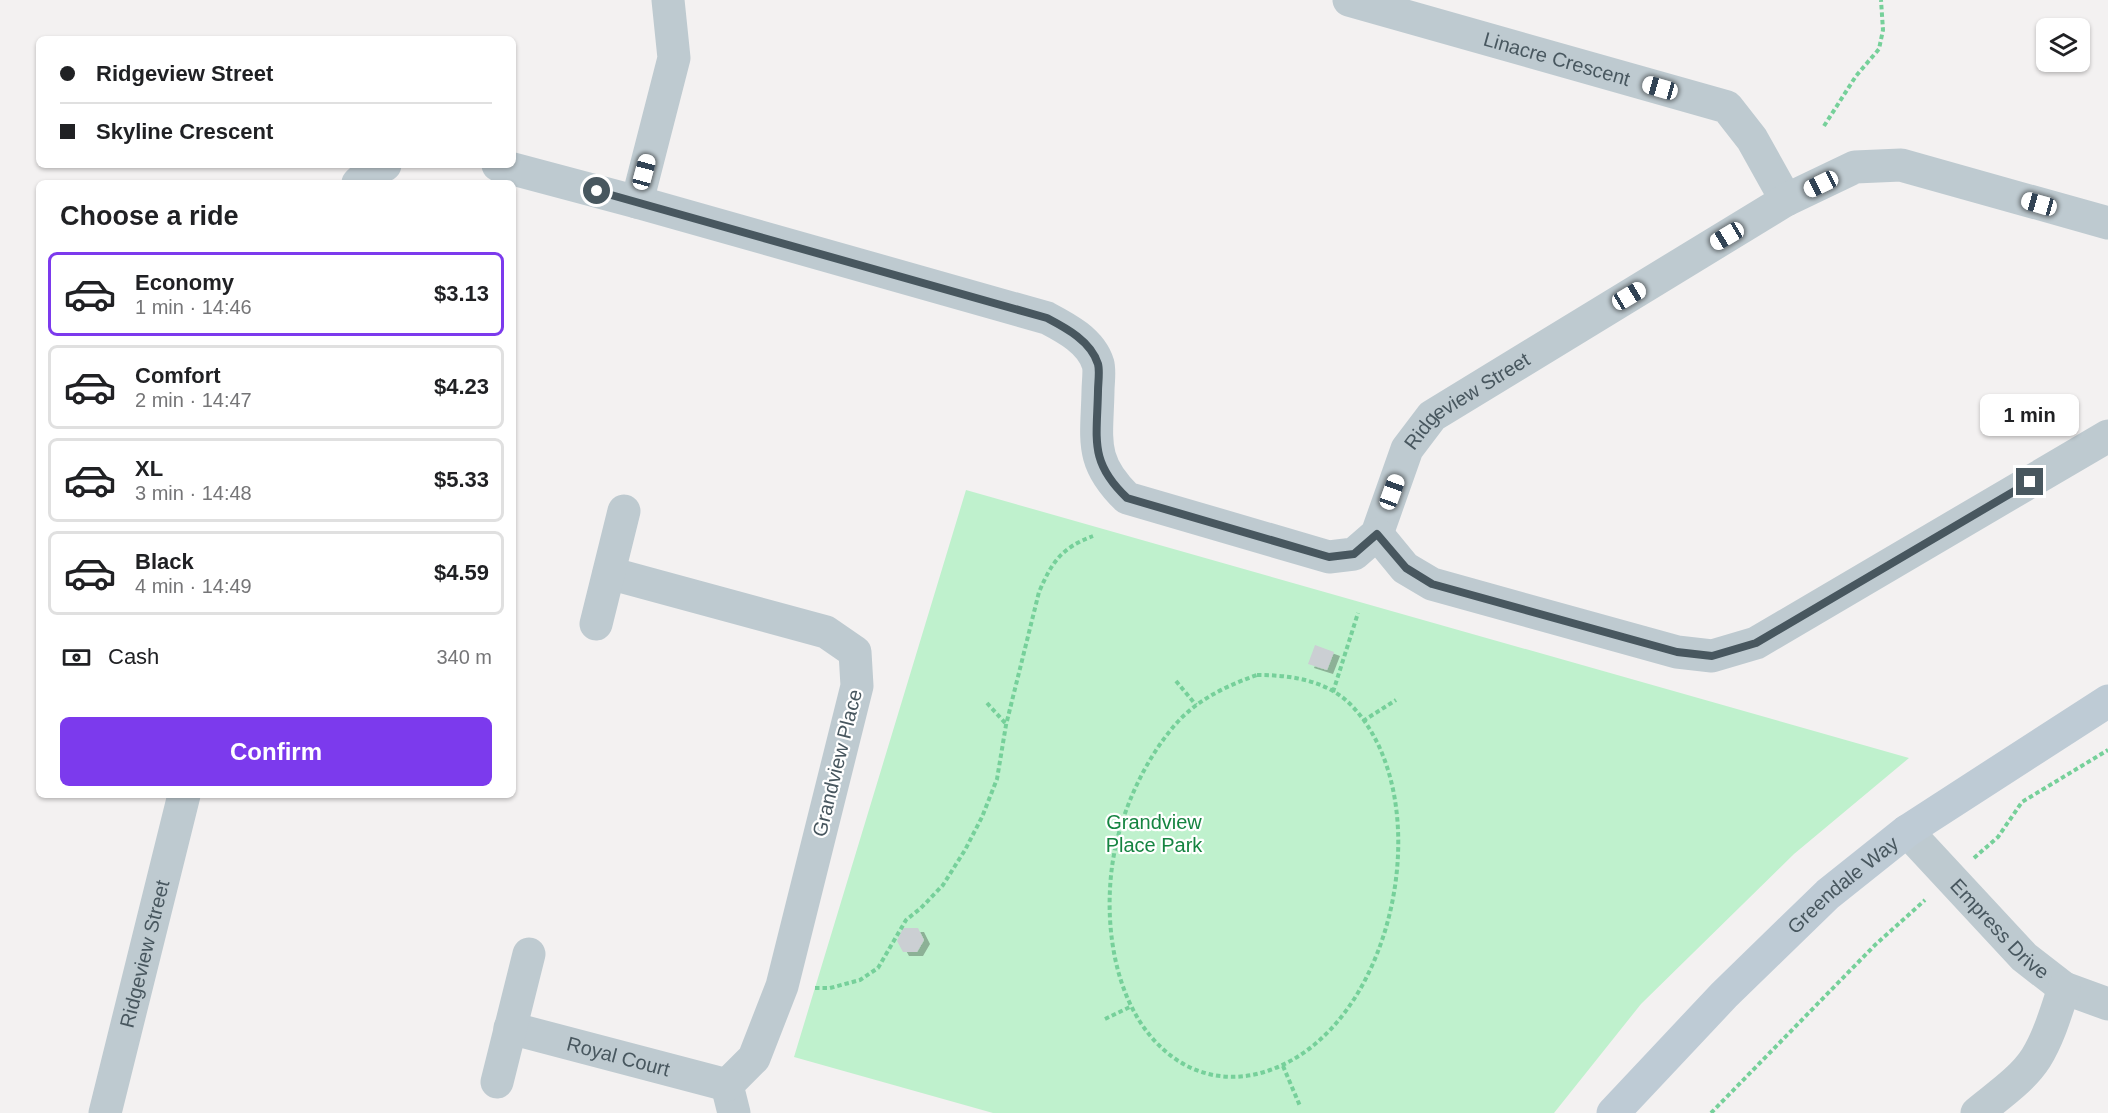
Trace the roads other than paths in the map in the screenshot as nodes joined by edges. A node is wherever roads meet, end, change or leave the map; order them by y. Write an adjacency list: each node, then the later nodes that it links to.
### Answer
1 (668, 0): 7 (street)
2 (1349, 0): 6 (street, Linacre Crescent)
3 (378, 168): 5 (street)
4 (509, 168): 7 (street, Ridgeview Street)
5 (361, 180)
6 (1786, 200): 8 (street, Ridgeview Street); 11 (street, Ridgeview Street)
7 (637, 202): 11 (street, Ridgeview Street)
8 (2108, 223)
9 (2108, 436): 11 (street)
10 (624, 511): 12 (street)
11 (1377, 534)
12 (609, 573): 13 (street); 22 (street, Grandview Place)
13 (596, 624)
14 (2108, 701): 16 (street, Greendale Way)
15 (183, 798): 23 (street, Ridgeview Street)
16 (1906, 831): 18 (street, Empress Drive); 24 (street, Greendale Way)
17 (529, 954): 20 (street)
18 (2064, 988): 19 (street, Empress Drive); 25 (street)
19 (2108, 1004)
20 (510, 1028): 21 (street); 22 (street, Royal Court)
21 (497, 1082)
22 (730, 1099)
23 (105, 1113)
24 (1613, 1113)
25 (1977, 1113)

